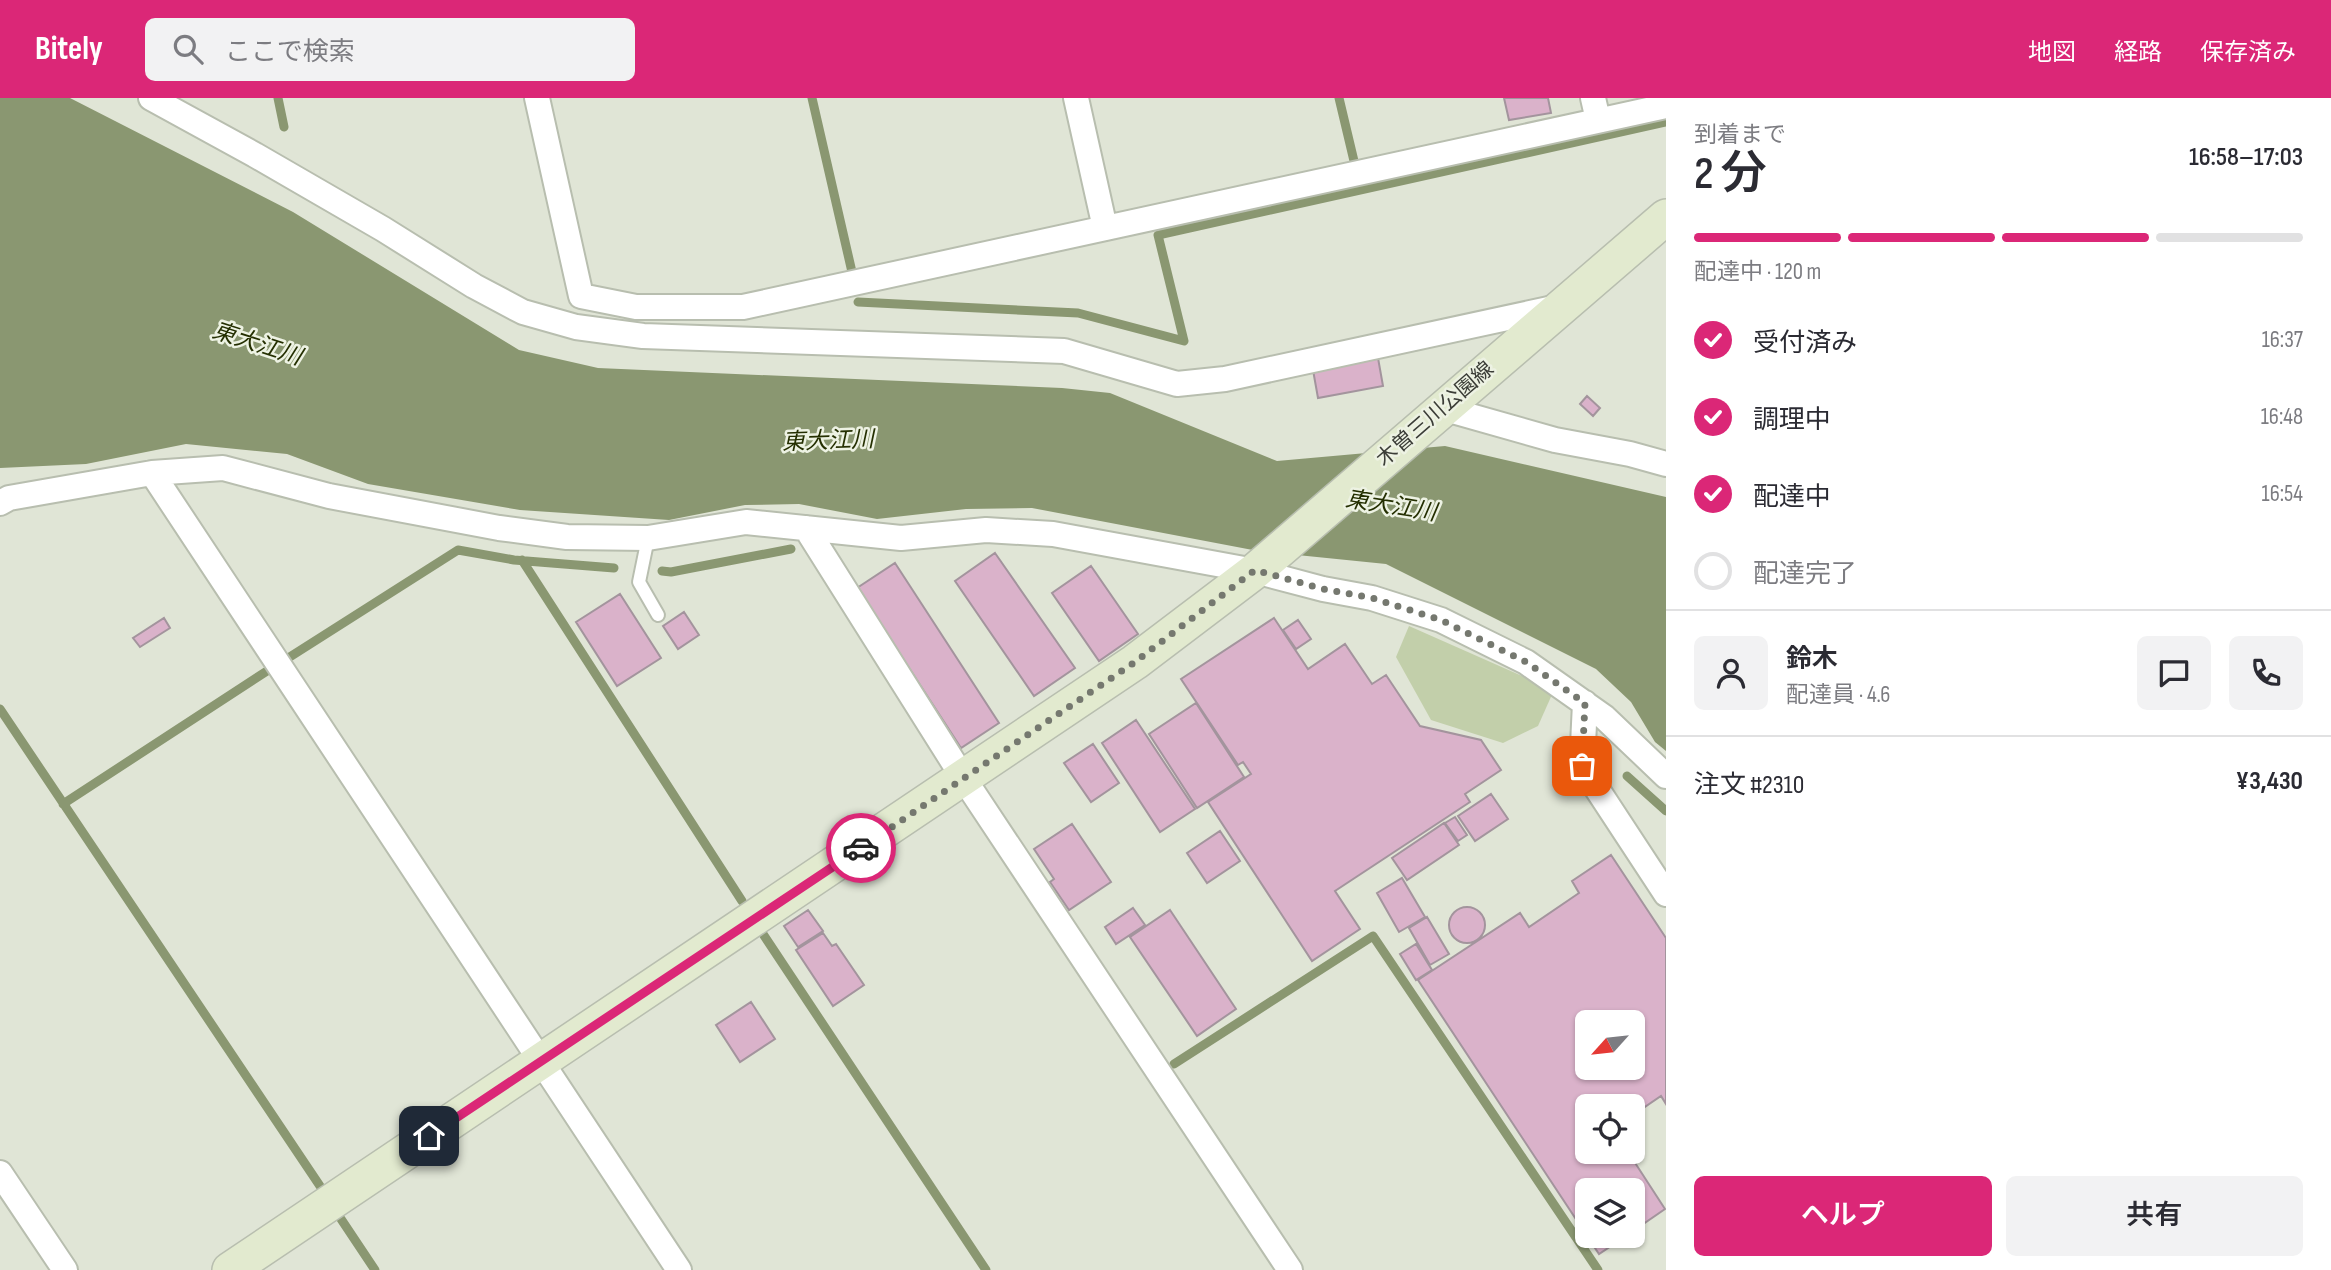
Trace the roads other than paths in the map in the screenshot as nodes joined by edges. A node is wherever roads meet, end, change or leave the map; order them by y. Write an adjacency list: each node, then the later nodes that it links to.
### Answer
1 (151, 98): 8 (street)
2 (537, 98): 7 (street)
3 (1076, 98): 7 (street)
4 (1666, 106): 5 (street)
5 (1596, 109): 7 (street)
6 (1666, 216): 8 (main road, 木曽三川公園線)
7 (1105, 228)
8 (1560, 307): 9 (main road, 木曽三川公園線)
9 (1433, 416): 10 (street); 15 (main road, 木曽三川公園線)
10 (1666, 464)
11 (152, 473): 12 (street); 14 (street); 21 (street)
12 (3, 499)
13 (806, 528): 14 (street); 15 (street); 19 (street)
14 (648, 538): 16 (lane)
15 (1255, 570): 17 (street); 19 (main road, 木曽三川公園線)
16 (658, 615)
17 (1585, 703): 18 (street); 20 (street)
18 (1666, 776)
19 (964, 779): 21 (main road, 木曽三川公園線); 26 (street)
20 (1666, 894)
21 (540, 1062): 24 (main road, 木曽三川公園線); 25 (street)
22 (0, 1174): 23 (street)
23 (65, 1270)
24 (230, 1270)
25 (679, 1270)
26 (1290, 1270)

